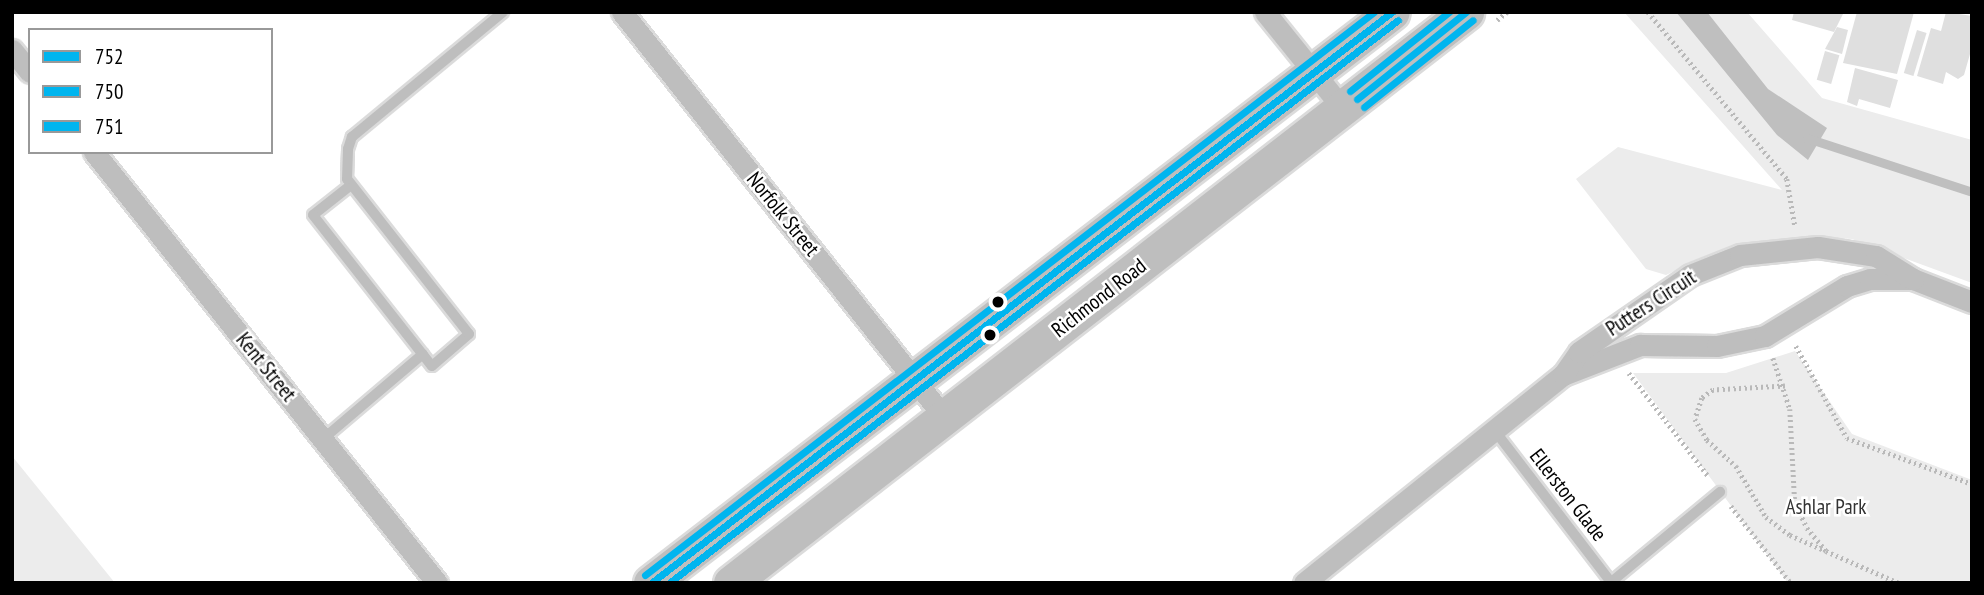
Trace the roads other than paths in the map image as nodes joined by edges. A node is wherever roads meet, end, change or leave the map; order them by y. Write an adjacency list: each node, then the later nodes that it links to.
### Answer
1 (503, 12): 11 (lane)
2 (622, 12): 16 (street, Norfolk Street)
3 (1265, 12): 8 (street)
4 (1392, 12): 8 (main road)
5 (1466, 12): 9 (main road, Richmond Road)
6 (12, 50): 7 (street)
7 (28, 70)
8 (1314, 73): 9 (street); 16 (main road)
9 (1344, 110): 17 (main road, Richmond Road)
10 (96, 154): 19 (street, Kent Street)
11 (351, 185): 14 (lane); 14 (lane)
12 (1913, 279): 13 (street, Putters Circuit); 15 (street, Putters Circuit); 15 (street, Putters Circuit)
13 (1972, 302)
14 (423, 354): 19 (lane)
15 (1563, 375): 18 (street, Putters Circuit)
16 (915, 380): 17 (street, Norfolk Street); 24 (main road)
17 (944, 417): 25 (main road, Richmond Road)
18 (1495, 431): 21 (street, Putters Circuit); 22 (lane, Ellerston Glade)
19 (323, 439): 23 (street, Kent Street)
20 (1720, 492): 22 (lane, Ellerston Glade)
21 (1314, 580)
22 (1611, 582)
23 (437, 583)
24 (651, 583)
25 (732, 583)

